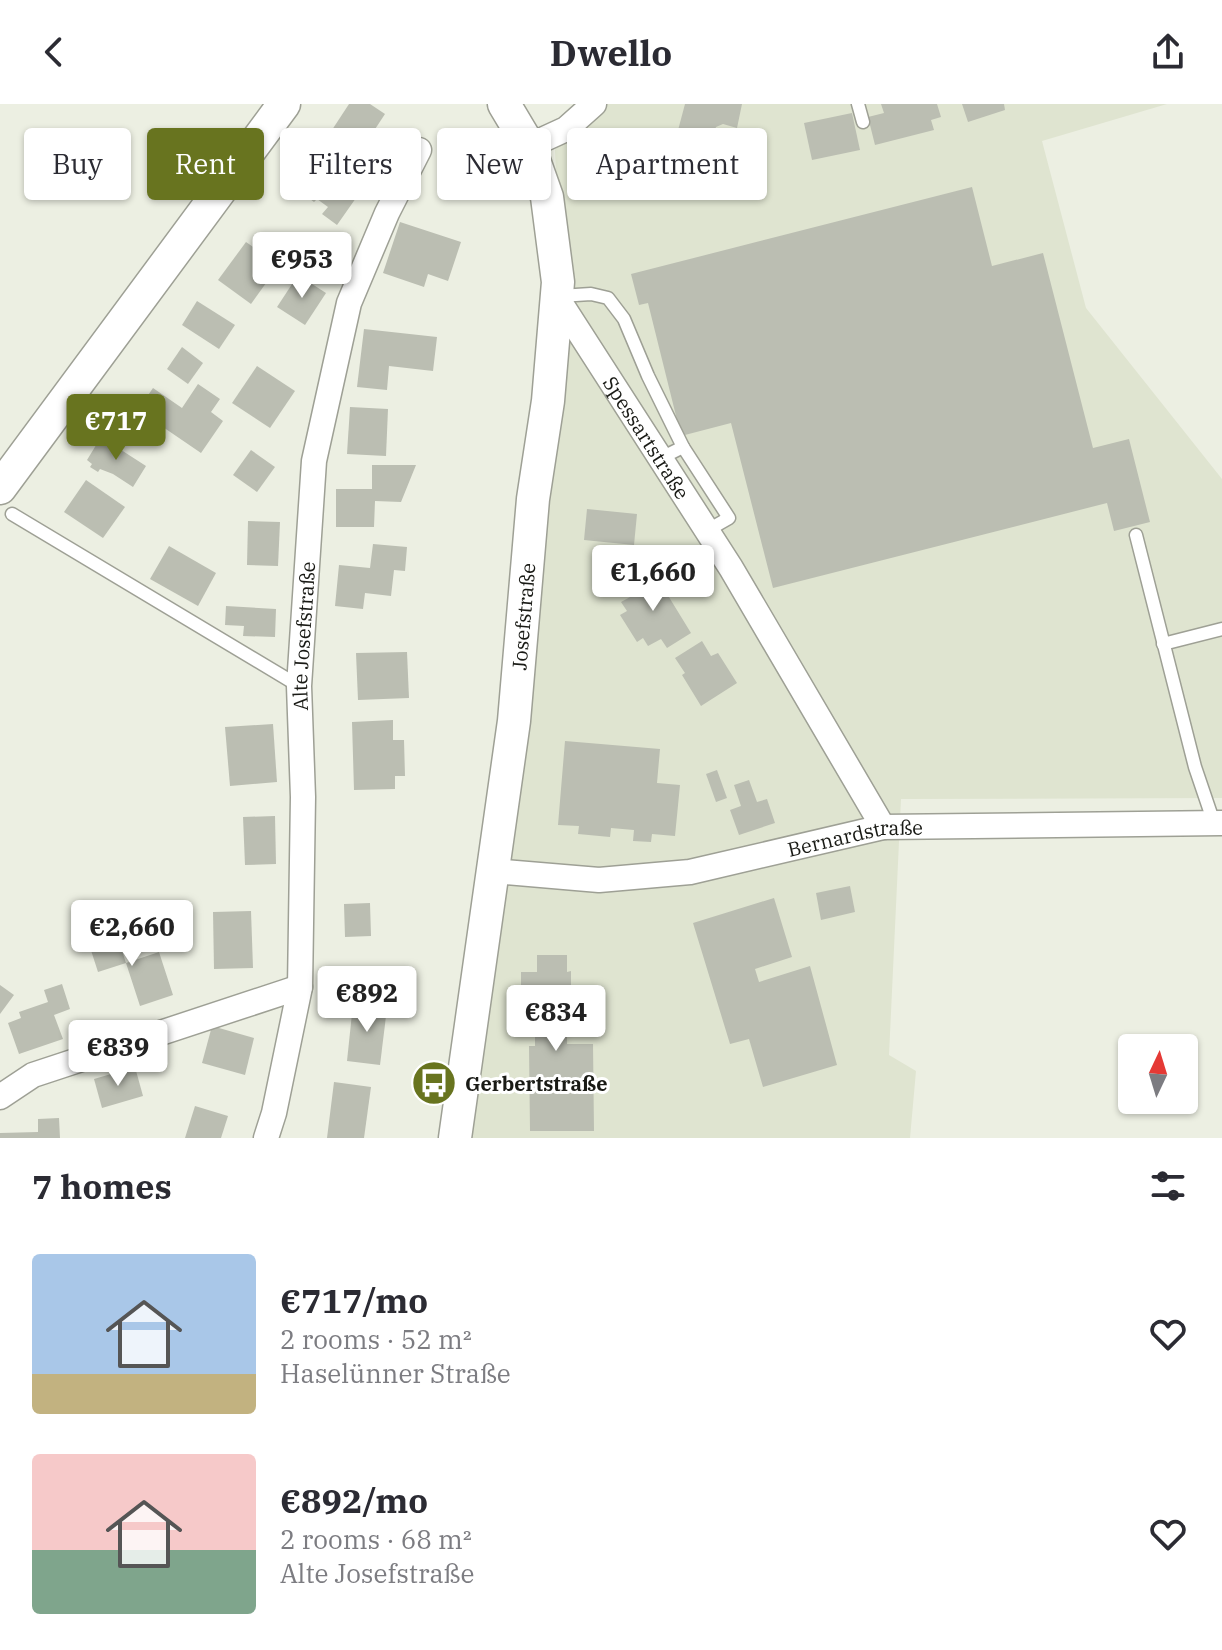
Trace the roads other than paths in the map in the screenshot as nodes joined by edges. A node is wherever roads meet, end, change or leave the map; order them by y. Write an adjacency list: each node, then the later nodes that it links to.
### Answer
1 (284, 104): 12 (street)
2 (504, 104): 6 (street, Josefstraße)
3 (594, 104): 7 (street)
4 (858, 104): 5 (lane)
5 (863, 122)
6 (518, 128)
7 (551, 136)
8 (394, 200): 16 (street, Alte Josefstraße)
9 (547, 200): 10 (street, Josefstraße)
10 (556, 296): 11 (street, Spessartstraße); 11 (lane); 19 (street, Josefstraße)
11 (672, 453): 18 (street, Spessartstraße)
12 (6, 501): 16 (lane)
13 (1136, 535): 15 (lane)
14 (1222, 629): 15 (lane)
15 (1163, 644): 17 (lane)
16 (299, 686): 20 (street, Alte Josefstraße)
17 (1218, 823): 18 (street, Bernardstraße)
18 (883, 827): 19 (street, Bernardstraße)
19 (494, 871): 23 (street, Josefstraße)
20 (300, 987): 21 (street); 22 (street, Alte Josefstraße)
21 (0, 1097)
22 (266, 1138)
23 (455, 1138)

